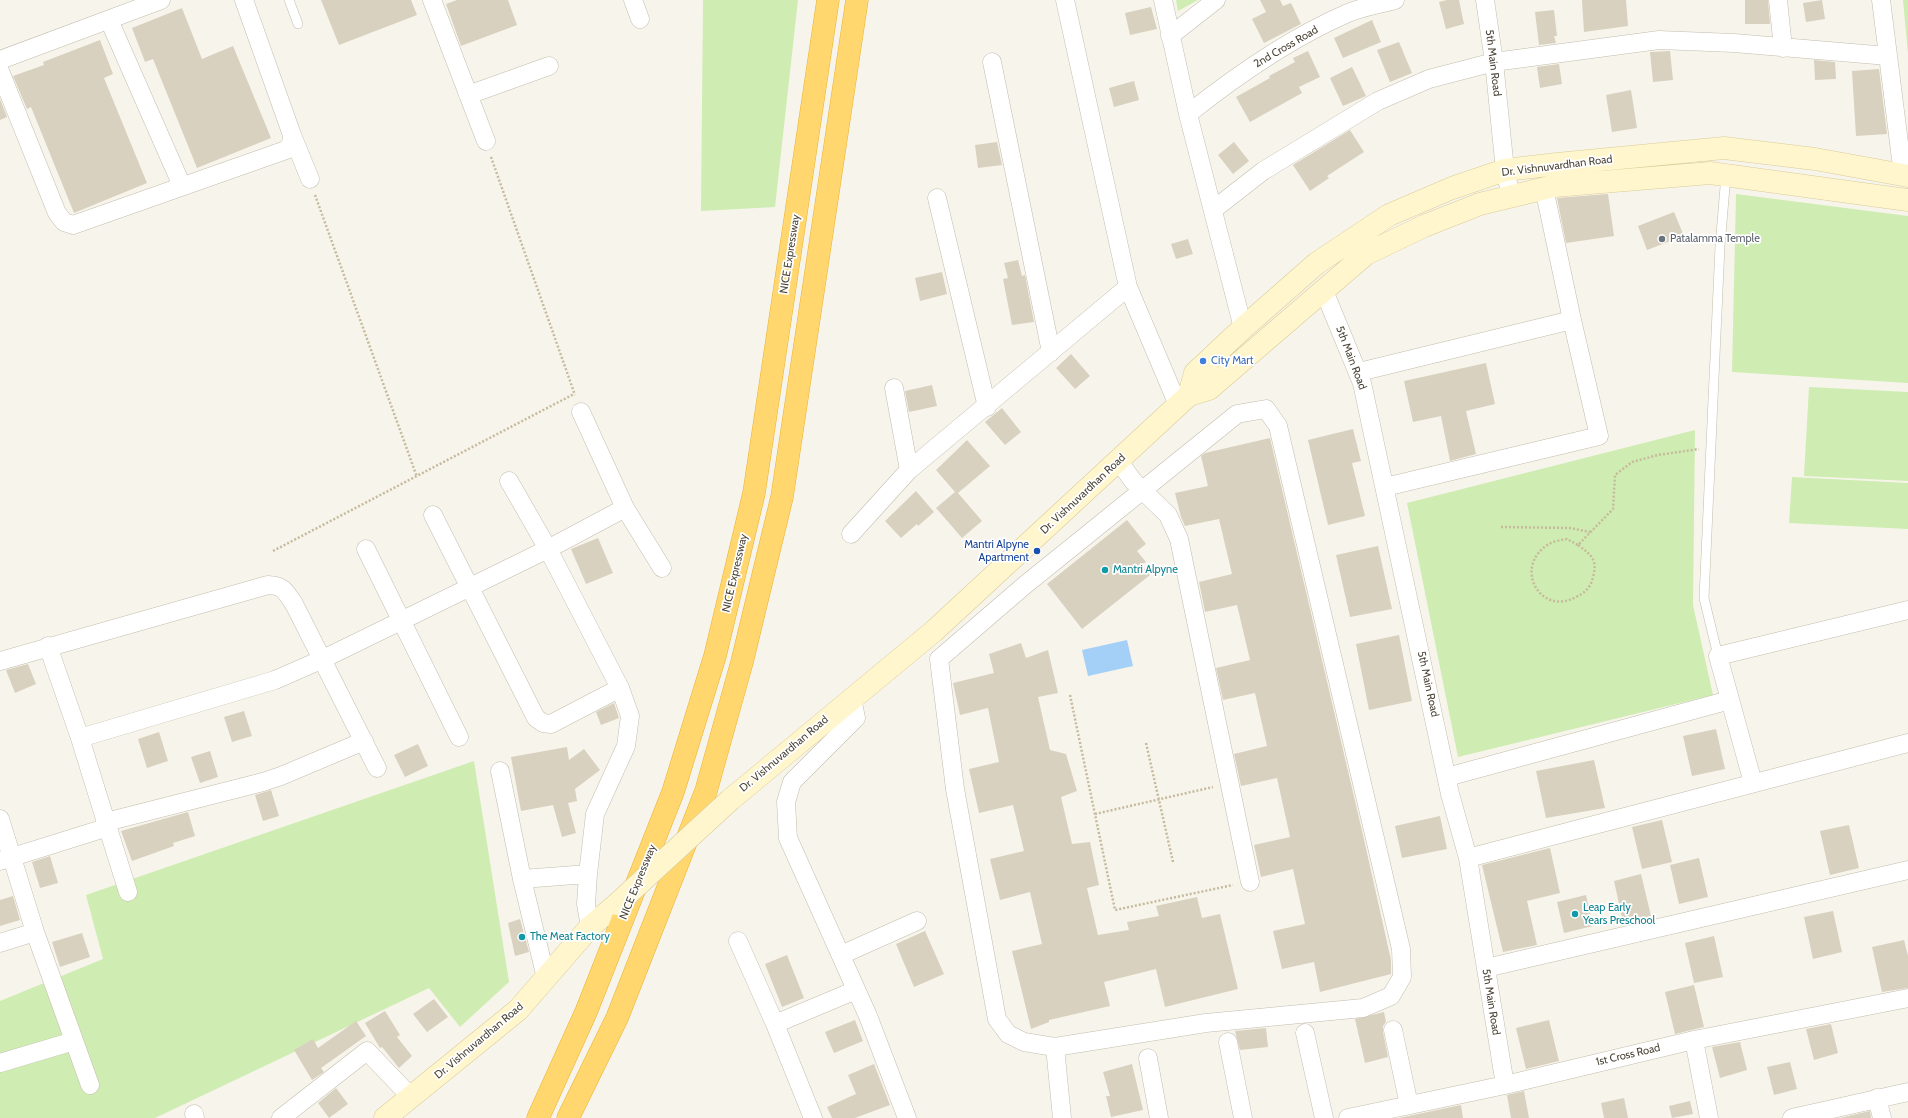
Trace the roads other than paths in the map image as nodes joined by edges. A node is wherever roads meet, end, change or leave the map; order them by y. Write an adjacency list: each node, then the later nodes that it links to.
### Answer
1 (161, 0): 16 (street)
2 (244, 0): 28 (street)
3 (289, 0): 17 (lane)
4 (432, 0): 26 (street)
5 (633, 0): 15 (street)
6 (828, 0): 117 (highway, NICE Expressway)
7 (857, 0): 118 (highway)
8 (1065, 0): 40 (street)
9 (1163, 0): 18 (street)
10 (1216, 0): 18 (street)
11 (1395, 0): 27 (street, 2nd Cross Road)
12 (1485, 0): 23 (street, 5th Main Road)
13 (1778, 0): 19 (street)
14 (1881, 0): 20 (street)
15 (640, 19)
16 (109, 20): 21 (street); 34 (street)
17 (298, 24)
18 (1170, 36): 27 (street)
19 (1783, 48): 20 (street); 23 (street)
20 (1888, 56): 32 (street)
21 (0, 60)
22 (992, 62): 44 (street)
23 (1494, 62): 30 (street, 5th Main Road); 39 (street)
24 (548, 66): 26 (street)
25 (0, 71): 34 (street)
26 (468, 95): 29 (street)
27 (1188, 114): 39 (street)
28 (292, 135): 33 (street); 34 (street)
29 (486, 141)
30 (1505, 170): 32 (main road, Dr. Vishnuvardhan Road); 36 (street, 5th Main Road); 43 (main road, Dr. Vishnuvardhan Road)
31 (1726, 175): 35 (main road, Dr. Vishnuvardhan Road); 38 (main road, Dr. Vishnuvardhan Road); 67 (lane)
32 (1905, 176)
33 (310, 179)
34 (182, 186)
35 (1544, 188): 36 (main road, Dr. Vishnuvardhan Road); 42 (street)
36 (1511, 196): 41 (main road, Dr. Vishnuvardhan Road)
37 (937, 198): 48 (street)
38 (1908, 200)
39 (1213, 210): 43 (street)
40 (1128, 288): 44 (street); 47 (street)
41 (1324, 291): 45 (street, 5th Main Road); 47 (main road, Dr. Vishnuvardhan Road)
42 (1572, 320): 45 (street); 53 (street)
43 (1242, 328): 47 (main road, Dr. Vishnuvardhan Road)
44 (1051, 352): 48 (street)
45 (1359, 372): 53 (street, 5th Main Road)
46 (894, 388): 51 (street)
47 (1184, 400): 50 (main road, Dr. Vishnuvardhan Road)
48 (987, 407): 51 (street)
49 (581, 412): 55 (street)
50 (1118, 460): 54 (street); 61 (main road, Dr. Vishnuvardhan Road)
51 (909, 470): 57 (street)
52 (510, 481): 59 (street)
53 (1385, 487): 79 (street, 5th Main Road)
54 (1142, 491): 63 (street); 88 (street); 106 (street)
55 (625, 508): 59 (street); 60 (street)
56 (433, 515): 62 (street)
57 (851, 534)
58 (366, 549): 65 (street)
59 (548, 549): 62 (street); 70 (street)
60 (662, 568)
61 (995, 576): 63 (street); 71 (main road, Dr. Vishnuvardhan Road)
62 (469, 587): 65 (street); 70 (street)
63 (1016, 593): 106 (street)
64 (1908, 610): 67 (street)
65 (402, 620): 68 (street); 73 (street)
66 (48, 646): 68 (street); 69 (street); 74 (street)
67 (1718, 656): 72 (street)
68 (323, 659): 74 (street); 75 (street)
69 (0, 661)
70 (620, 688): 86 (street)
71 (852, 698): 91 (main road, Dr. Vishnuvardhan Road, bridge); 95 (street)
72 (1730, 700): 79 (street); 80 (street)
73 (459, 737)
74 (80, 738): 82 (street)
75 (364, 741): 77 (street); 82 (street)
76 (1908, 743): 80 (street)
77 (378, 768)
78 (500, 771): 87 (street)
79 (1447, 777): 83 (street, 5th Main Road)
80 (1753, 784): 83 (street)
81 (0, 820): 84 (street)
82 (106, 822): 84 (street); 89 (street)
83 (1468, 858): 96 (street, 5th Main Road)
84 (6, 859): 92 (street)
85 (1908, 870): 96 (street)
86 (588, 874): 87 (street); 91 (street)
87 (522, 879): 97 (street)
88 (1250, 882)
89 (128, 892)
90 (917, 921): 95 (street)
91 (590, 926): 97 (main road, Dr. Vishnuvardhan Road)
92 (35, 932): 94 (street); 104 (street)
93 (738, 941): 100 (street)
94 (0, 944)
95 (840, 954): 98 (street)
96 (1486, 968): 110 (street, 5th Main Road)
97 (546, 978): 112 (main road, Dr. Vishnuvardhan Road)
98 (856, 990): 100 (street); 120 (street)
99 (1908, 998): 103 (street, 1st Cross Road)
100 (775, 1024): 119 (street)
101 (1393, 1030): 114 (street)
102 (1305, 1033): 124 (street)
103 (1694, 1040): 110 (street, 1st Cross Road); 126 (street)
104 (74, 1041): 108 (street); 109 (street)
105 (1228, 1042): 123 (street)
106 (1055, 1047): 121 (street)
107 (1148, 1058): 122 (street)
108 (0, 1063)
109 (90, 1085)
110 (1505, 1085): 114 (street, 1st Cross Road)
111 (1908, 1092): 113 (street)
112 (411, 1097): 115 (street); 116 (main road, Dr. Vishnuvardhan Road)
113 (1877, 1098): 127 (street); 128 (street)
114 (1409, 1105): 125 (street, 1st Cross Road)
115 (281, 1118)
116 (385, 1118)
117 (538, 1118)
118 (568, 1118)
119 (813, 1118)
120 (907, 1118)
121 (1062, 1118)
122 (1159, 1118)
123 (1243, 1118)
124 (1324, 1118)
125 (1348, 1118)
126 (1709, 1118)
127 (1796, 1118)
128 (1882, 1118)

